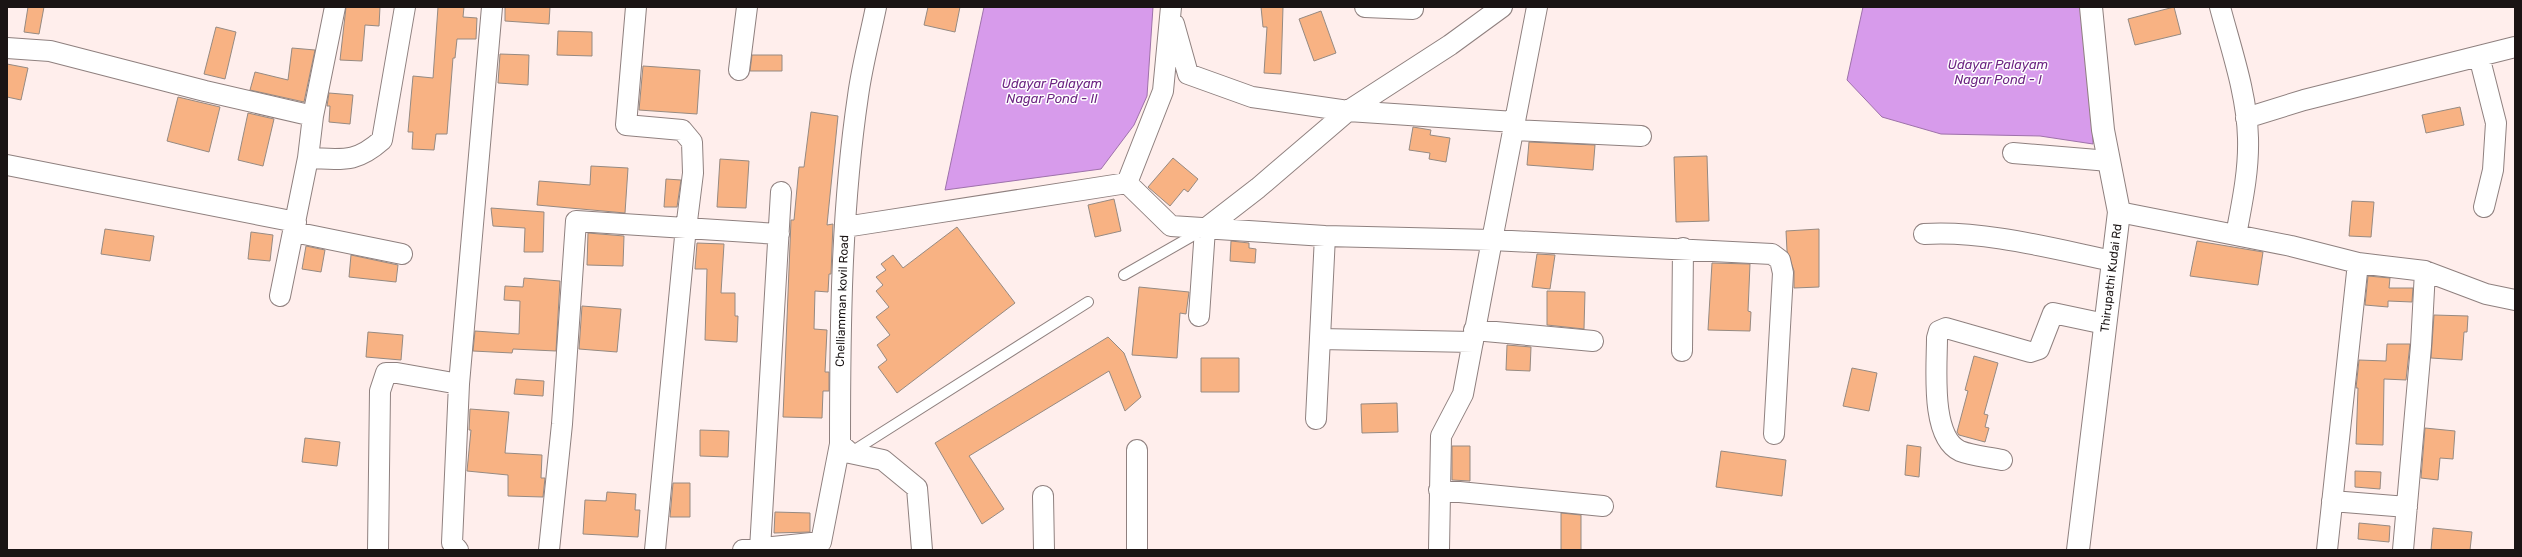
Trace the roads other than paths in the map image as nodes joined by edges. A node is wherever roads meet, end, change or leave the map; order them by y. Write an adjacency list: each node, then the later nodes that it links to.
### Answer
1 (335, 7): 19 (street)
2 (405, 7): 24 (street)
3 (492, 7): 55 (street)
4 (636, 7): 33 (street)
5 (747, 7): 17 (street)
6 (876, 7): 32 (street, Chelliamman kovil Road)
7 (1365, 7): 8 (street)
8 (1413, 7)
9 (1502, 7): 18 (street)
10 (1538, 7): 21 (street)
11 (2091, 7): 25 (street, Thirupathi Kudai Rd)
12 (2220, 7): 20 (street)
13 (1171, 10): 18 (street); 27 (street)
14 (2515, 47): 16 (street)
15 (7, 48): 19 (street)
16 (2479, 56): 20 (street); 29 (street)
17 (739, 70)
18 (1348, 111): 21 (street); 34 (street)
19 (313, 116): 24 (street)
20 (2246, 118): 37 (street)
21 (1514, 126): 22 (street); 39 (street)
22 (1641, 136)
23 (2013, 154): 25 (street)
24 (308, 158): 31 (street)
25 (2109, 161): 30 (street, Thirupathi Kudai Rd)
26 (7, 165): 31 (street)
27 (1127, 183): 32 (street); 34 (street)
28 (781, 192): 35 (street)
29 (2484, 207)
30 (2118, 212): 37 (street); 42 (street, Thirupathi Kudai Rd)
31 (295, 227): 41 (street); 46 (street)
32 (845, 227): 58 (street, Chelliamman kovil Road)
33 (686, 229): 35 (street); 70 (street); 71 (street)
34 (1205, 229): 38 (street); 45 (lane); 49 (street)
35 (779, 234): 67 (street)
36 (1924, 234): 42 (street)
37 (2236, 235): 43 (street)
38 (1325, 236): 39 (street); 52 (street)
39 (1492, 240): 40 (street); 51 (street)
40 (1683, 248): 54 (street); 57 (street)
41 (402, 254)
42 (2113, 261): 50 (street, Thirupathi Kudai Rd)
43 (2358, 263): 44 (street); 63 (street)
44 (2425, 271): 47 (street); 65 (street)
45 (1124, 275)
46 (280, 296)
47 (2515, 300)
48 (1088, 302): 58 (lane)
49 (1199, 316)
50 (2105, 324): 60 (street); 76 (street, Thirupathi Kudai Rd)
51 (1473, 336): 52 (street); 53 (street); 61 (street)
52 (1320, 340): 56 (street)
53 (1593, 340)
54 (1682, 351)
55 (460, 384): 68 (street); 69 (street)
56 (1316, 419)
57 (1774, 434)
58 (845, 449): 66 (street, Chelliamman kovil Road); 72 (street)
59 (1138, 450): 74 (street)
60 (2002, 460)
61 (1439, 490): 64 (street); 75 (street)
62 (1043, 496): 73 (street)
63 (2332, 501): 65 (street); 77 (street)
64 (1603, 506)
65 (2407, 507): 78 (street)
66 (822, 546): 67 (street)
67 (751, 549)
68 (378, 550)
69 (458, 550)
70 (549, 550)
71 (655, 550)
72 (922, 550)
73 (1044, 550)
74 (1137, 550)
75 (1439, 550)
76 (2078, 550)
77 (2327, 550)
78 (2403, 550)

